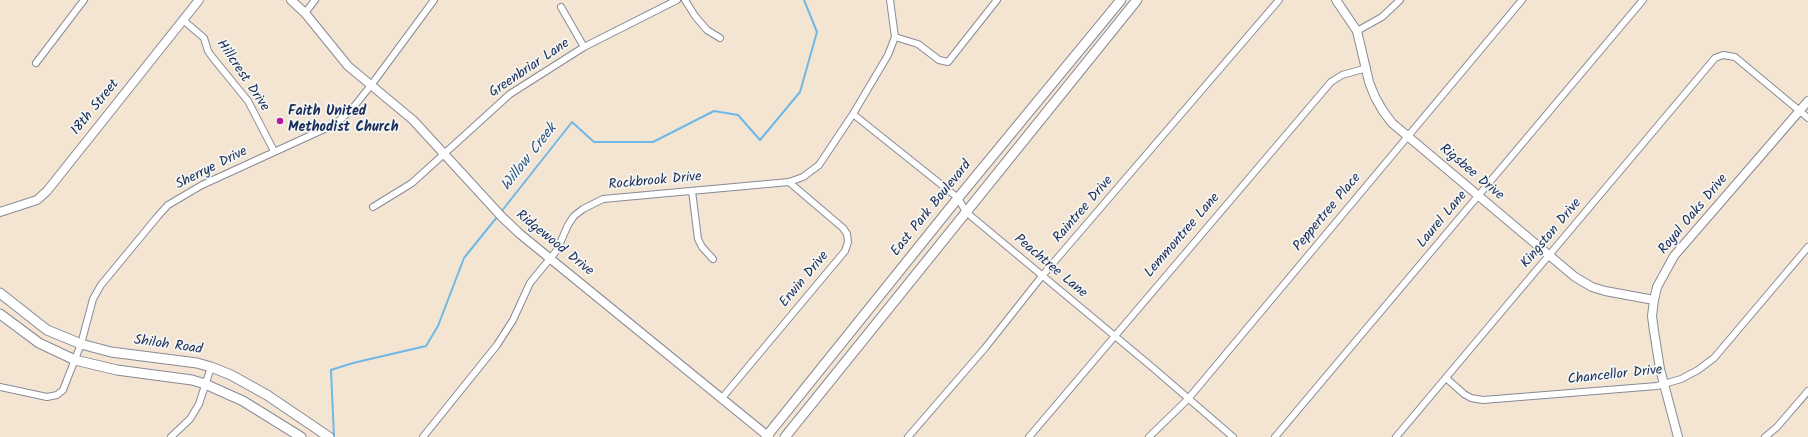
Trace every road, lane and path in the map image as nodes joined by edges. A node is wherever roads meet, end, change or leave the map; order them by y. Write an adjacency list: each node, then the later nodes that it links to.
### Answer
1 (84, 0): 24 (street)
2 (199, 0): 19 (street, 18th Street)
3 (291, 0): 18 (street, Ridgewood Drive)
4 (315, 0): 18 (street)
5 (434, 0): 26 (street, Sherrye Drive)
6 (677, 0): 23 (street, Greenbriar Lane)
7 (685, 0): 22 (street)
8 (890, 0): 21 (street)
9 (997, 0): 21 (street)
10 (1122, 0): 37 (main road, East Park Boulevard)
11 (1137, 0): 40 (main road, East Park Boulevard)
12 (1279, 0): 45 (street, Raintree Drive)
13 (1336, 0): 20 (street, Rigsbee Drive)
14 (1400, 0): 20 (street)
15 (1522, 0): 31 (street, Peppertree Place)
16 (1643, 0): 36 (street, Laurel Lane)
17 (561, 7): 23 (street)
18 (305, 12): 26 (street, Ridgewood Drive)
19 (183, 20): 32 (street, Hillcrest Drive); 39 (street, 18th Street)
20 (1357, 32): 25 (street, Rigsbee Drive)
21 (895, 37): 29 (street, Rockbrook Drive)
22 (720, 38)
23 (584, 47): 33 (street, Greenbriar Lane)
24 (36, 63)
25 (1367, 68): 31 (street, Rigsbee Drive); 49 (street, Lemmontree Lane)
26 (372, 84): 32 (street, Sherrye Drive); 33 (street, Ridgewood Drive)
27 (1808, 101): 28 (street, Royal Oaks Drive)
28 (1799, 111): 30 (street); 42 (street, Kingston Drive); 47 (street, Royal Oaks Drive)
29 (853, 114): 34 (street, Rockbrook Drive); 37 (street, Peachtree Lane)
30 (1808, 118)
31 (1407, 136): 36 (street, Rigsbee Drive); 59 (street, Peppertree Place)
32 (274, 151): 50 (street, Sherrye Drive)
33 (444, 154): 38 (street, Greenbriar Lane); 43 (street, Ridgewood Drive)
34 (789, 182): 35 (street, Rockbrook Drive); 58 (street, Erwin Drive)
35 (692, 191): 43 (street, Rockbrook Drive); 44 (street)
36 (1479, 197): 42 (street, Rigsbee Drive); 70 (street, Laurel Lane)
37 (958, 198): 40 (street, Peachtree Lane); 60 (main road, East Park Boulevard)
38 (373, 207)
39 (0, 212)
40 (966, 212): 45 (street, Peachtree Lane); 65 (main road, East Park Boulevard)
41 (1808, 247): 55 (street, Chancellor Drive)
42 (1549, 256): 47 (street, Rigsbee Drive); 53 (street, Kingston Drive)
43 (550, 258): 58 (street, Ridgewood Drive); 64 (street, Rockbrook Drive)
44 (713, 259)
45 (1042, 276): 49 (street, Peachtree Lane); 66 (street, Raintree Drive)
46 (0, 293): 50 (main road, Shiloh Road)
47 (1654, 300): 55 (street, Royal Oaks Drive)
48 (0, 314): 51 (main road)
49 (1114, 336): 59 (street, Peachtree Lane); 67 (street, Lemmontree Lane)
50 (81, 344): 51 (street, Sherrye Drive); 52 (main road, Shiloh Road)
51 (75, 360): 54 (main road); 56 (street, Sherrye Drive)
52 (211, 366): 54 (street); 63 (main road, Shiloh Road)
53 (1446, 378): 55 (street, Chancellor Drive); 71 (street, Kingston Drive)
54 (206, 384): 61 (street); 62 (main road)
55 (1665, 384): 72 (street, Royal Oaks Drive)
56 (0, 386)
57 (1808, 391): 73 (street)
58 (722, 398): 60 (street, Ridgewood Drive)
59 (1188, 399): 68 (street, Peppertree Place); 69 (street, Peachtree Lane)
60 (767, 436)
61 (171, 437)
62 (301, 437)
63 (329, 437)
64 (423, 437)
65 (784, 437)
66 (908, 437)
67 (1029, 437)
68 (1149, 437)
69 (1233, 437)
70 (1275, 437)
71 (1396, 437)
72 (1678, 437)
73 (1766, 437)

